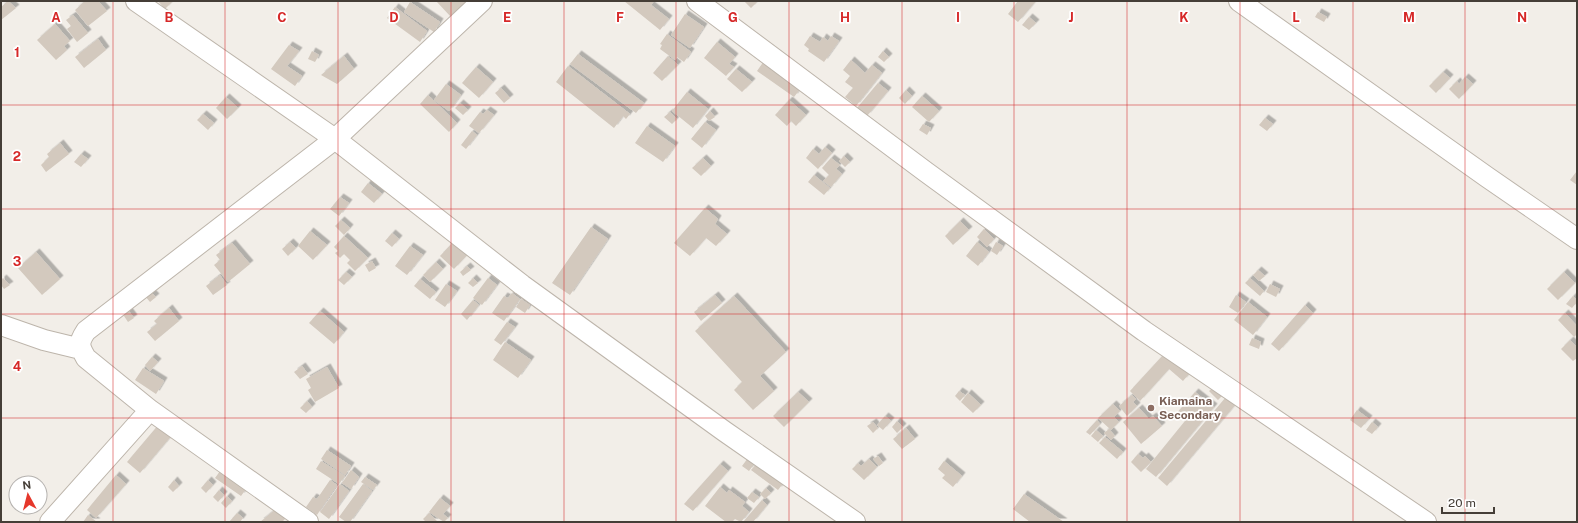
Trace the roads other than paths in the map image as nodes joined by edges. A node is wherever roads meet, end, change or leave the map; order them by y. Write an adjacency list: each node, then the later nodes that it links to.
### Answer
1 (136, 1): 5 (street)
2 (482, 1): 5 (street)
3 (697, 1): 13 (street)
4 (1239, 1): 6 (street)
5 (335, 138): 8 (street); 12 (street)
6 (1577, 239)
7 (1, 325): 8 (street)
8 (81, 349): 9 (street)
9 (150, 410): 10 (street); 11 (street)
10 (50, 522)
11 (308, 522)
12 (855, 522)
13 (1426, 522)

